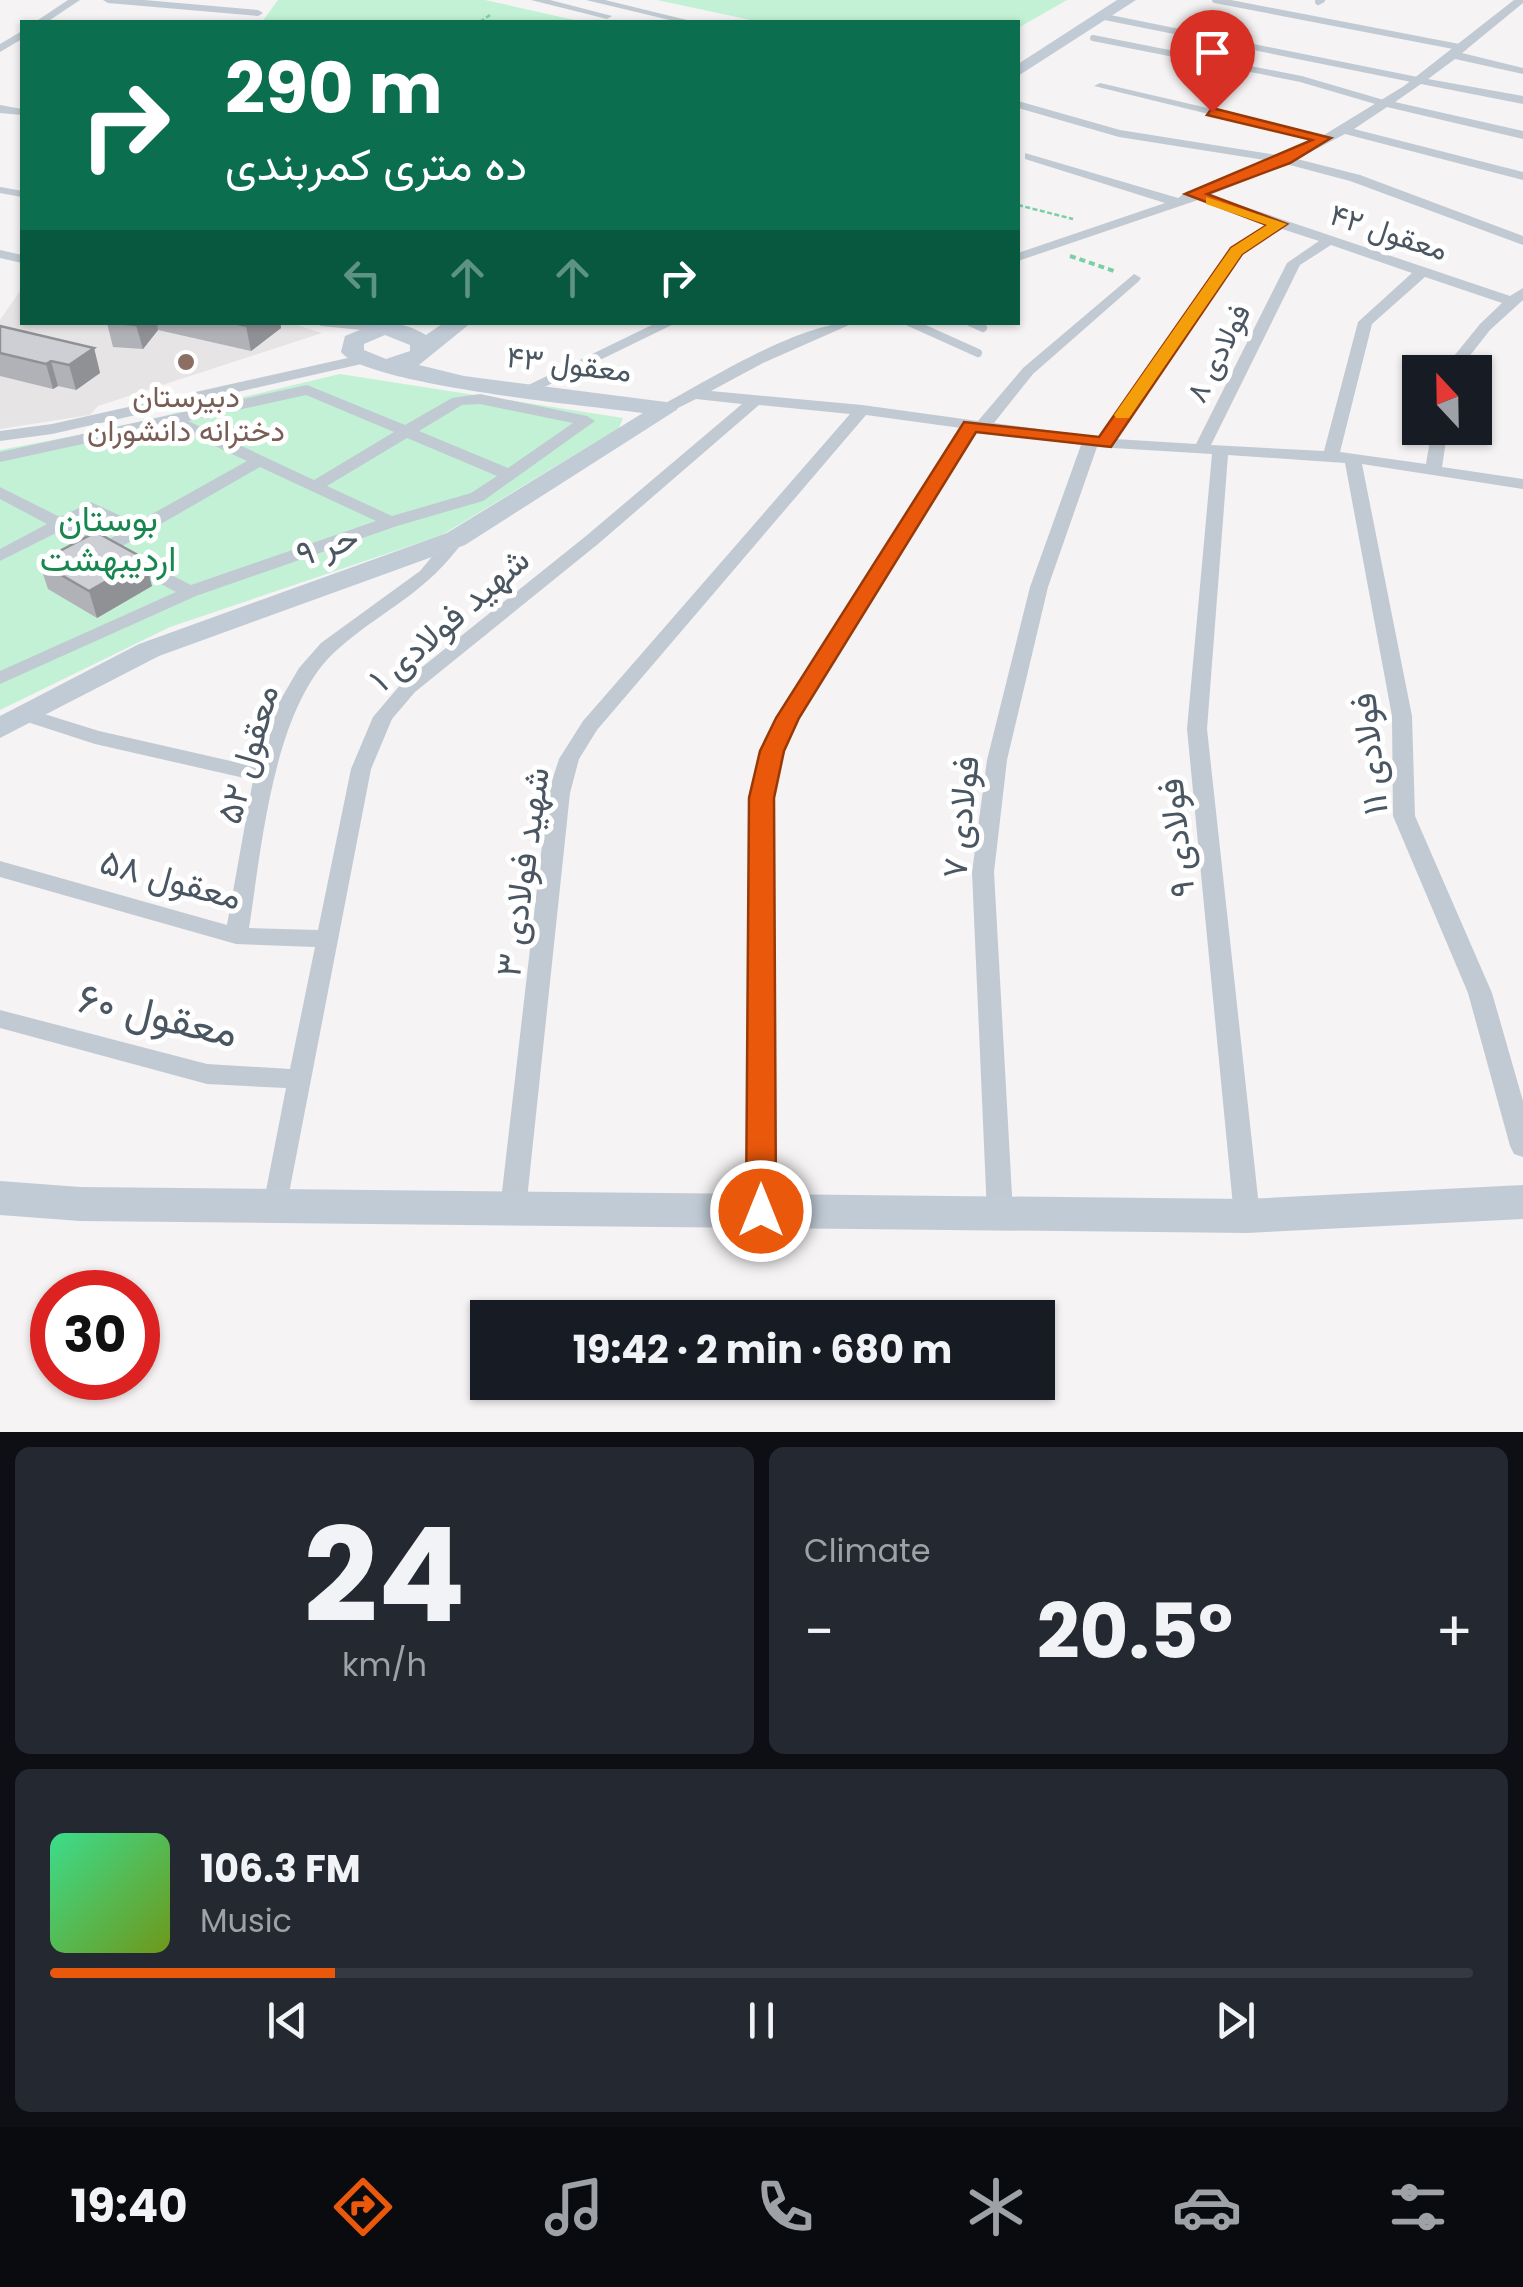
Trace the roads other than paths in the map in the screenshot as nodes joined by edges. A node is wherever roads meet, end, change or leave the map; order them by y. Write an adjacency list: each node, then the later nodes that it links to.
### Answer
1 (75, 0): 10 (street)
2 (108, 0): 9 (street)
3 (536, 0): 11 (street)
4 (591, 0): 12 (street)
5 (1128, 0): 8 (street)
6 (1215, 0): 15 (lane)
7 (1521, 0): 15 (street)
8 (1101, 8): 14 (street); 16 (street); 18 (lane)
9 (258, 13)
10 (43, 20)
11 (625, 20)
12 (681, 20)
13 (1092, 38): 21 (lane)
14 (1020, 50)
15 (1459, 52): 17 (street); 18 (street)
16 (1020, 69)
17 (1523, 71)
18 (1417, 80): 20 (street); 21 (street)
19 (1100, 86): 25 (street)
20 (1523, 100)
21 (1383, 103): 23 (street); 24 (street)
22 (1020, 105): 27 (street)
23 (1341, 130): 25 (street); 28 (street)
24 (1523, 135)
25 (1324, 138): 27 (street)
26 (1030, 156): 30 (street)
27 (1285, 160): 29 (street); 33 (street)
28 (1523, 176)
29 (1193, 194): 30 (street); 31 (street, معقول ۴۲)
30 (1173, 201): 35 (street)
31 (1280, 224): 34 (street, معقول ۴۲); 64 (street, فولادی ۷)
32 (1020, 240): 35 (street)
33 (1523, 240)
34 (1328, 241): 37 (street, معقول ۴۲); 66 (street, فولادی ۸)
35 (1044, 248): 36 (street)
36 (1020, 255)
37 (1422, 272): 39 (street, معقول ۴۲); 68 (street)
38 (1134, 278): 61 (street)
39 (1518, 297): 53 (street)
40 (325, 325): 50 (street)
41 (346, 325): 48 (street)
42 (396, 325): 48 (street)
43 (457, 325): 51 (street)
44 (665, 325): 56 (street)
45 (843, 325): 58 (street)
46 (916, 325): 52 (lane)
47 (976, 325): 49 (lane)
48 (382, 328): 50 (street); 51 (street, معقول ۴۳)
49 (983, 328)
50 (357, 350): 54 (street, معقول ۴۳); 63 (street)
51 (422, 350): 54 (street); 55 (street, معقول ۴۳)
52 (978, 352)
53 (1462, 355)
54 (392, 366): 55 (street, معقول ۴۳)
55 (464, 383): 56 (street, معقول ۴۳)
56 (522, 392): 58 (street, معقول ۴۳)
57 (756, 400): 58 (street); 59 (street); 87 (street, شهید فولادی ۱)
58 (677, 402): 78 (street, حر ۹)
59 (862, 410): 61 (street); 94 (street, شهید فولادی ۳)
60 (175, 420): 62 (street); 67 (street); 69 (street)
61 (977, 427): 64 (street); 95 (street)
62 (406, 432): 71 (street); 71 (street); 73 (street)
63 (0, 436)
64 (1098, 442): 66 (street); 96 (street, فولادی ۷)
65 (1437, 445): 70 (street)
66 (1210, 451): 68 (street); 97 (street, فولادی ۹)
67 (0, 457)
68 (1342, 458): 70 (street); 90 (street, فولادی ۱۱)
69 (260, 460): 73 (street); 77 (street)
70 (1432, 470): 72 (street)
71 (510, 475): 75 (street)
72 (1523, 484)
73 (316, 486): 75 (street)
74 (0, 492): 76 (street)
75 (392, 522): 81 (street)
76 (60, 524): 77 (street); 79 (street); 80 (street)
77 (136, 530): 79 (street)
78 (456, 539): 83 (street, حر ۹); 84 (street, معقول ۵۲)
79 (106, 548): 81 (street)
80 (0, 556)
81 (190, 592): 82 (street)
82 (0, 678)
83 (12, 721): 84 (street)
84 (267, 776): 86 (street, معقول ۵۲)
85 (0, 869): 86 (street, معقول ۵۸)
86 (236, 936): 87 (street, معقول ۵۸)
87 (327, 939): 89 (street, شهید فولادی ۱)
88 (0, 1019): 89 (street, معقول ۶۰)
89 (300, 1079): 93 (street, شهید فولادی ۱)
90 (1523, 1146)
91 (0, 1198): 93 (street)
92 (1523, 1202): 97 (street)
93 (276, 1206): 94 (street)
94 (513, 1209): 95 (street)
95 (761, 1211): 96 (street)
96 (1000, 1213): 97 (street)
97 (1247, 1216)

